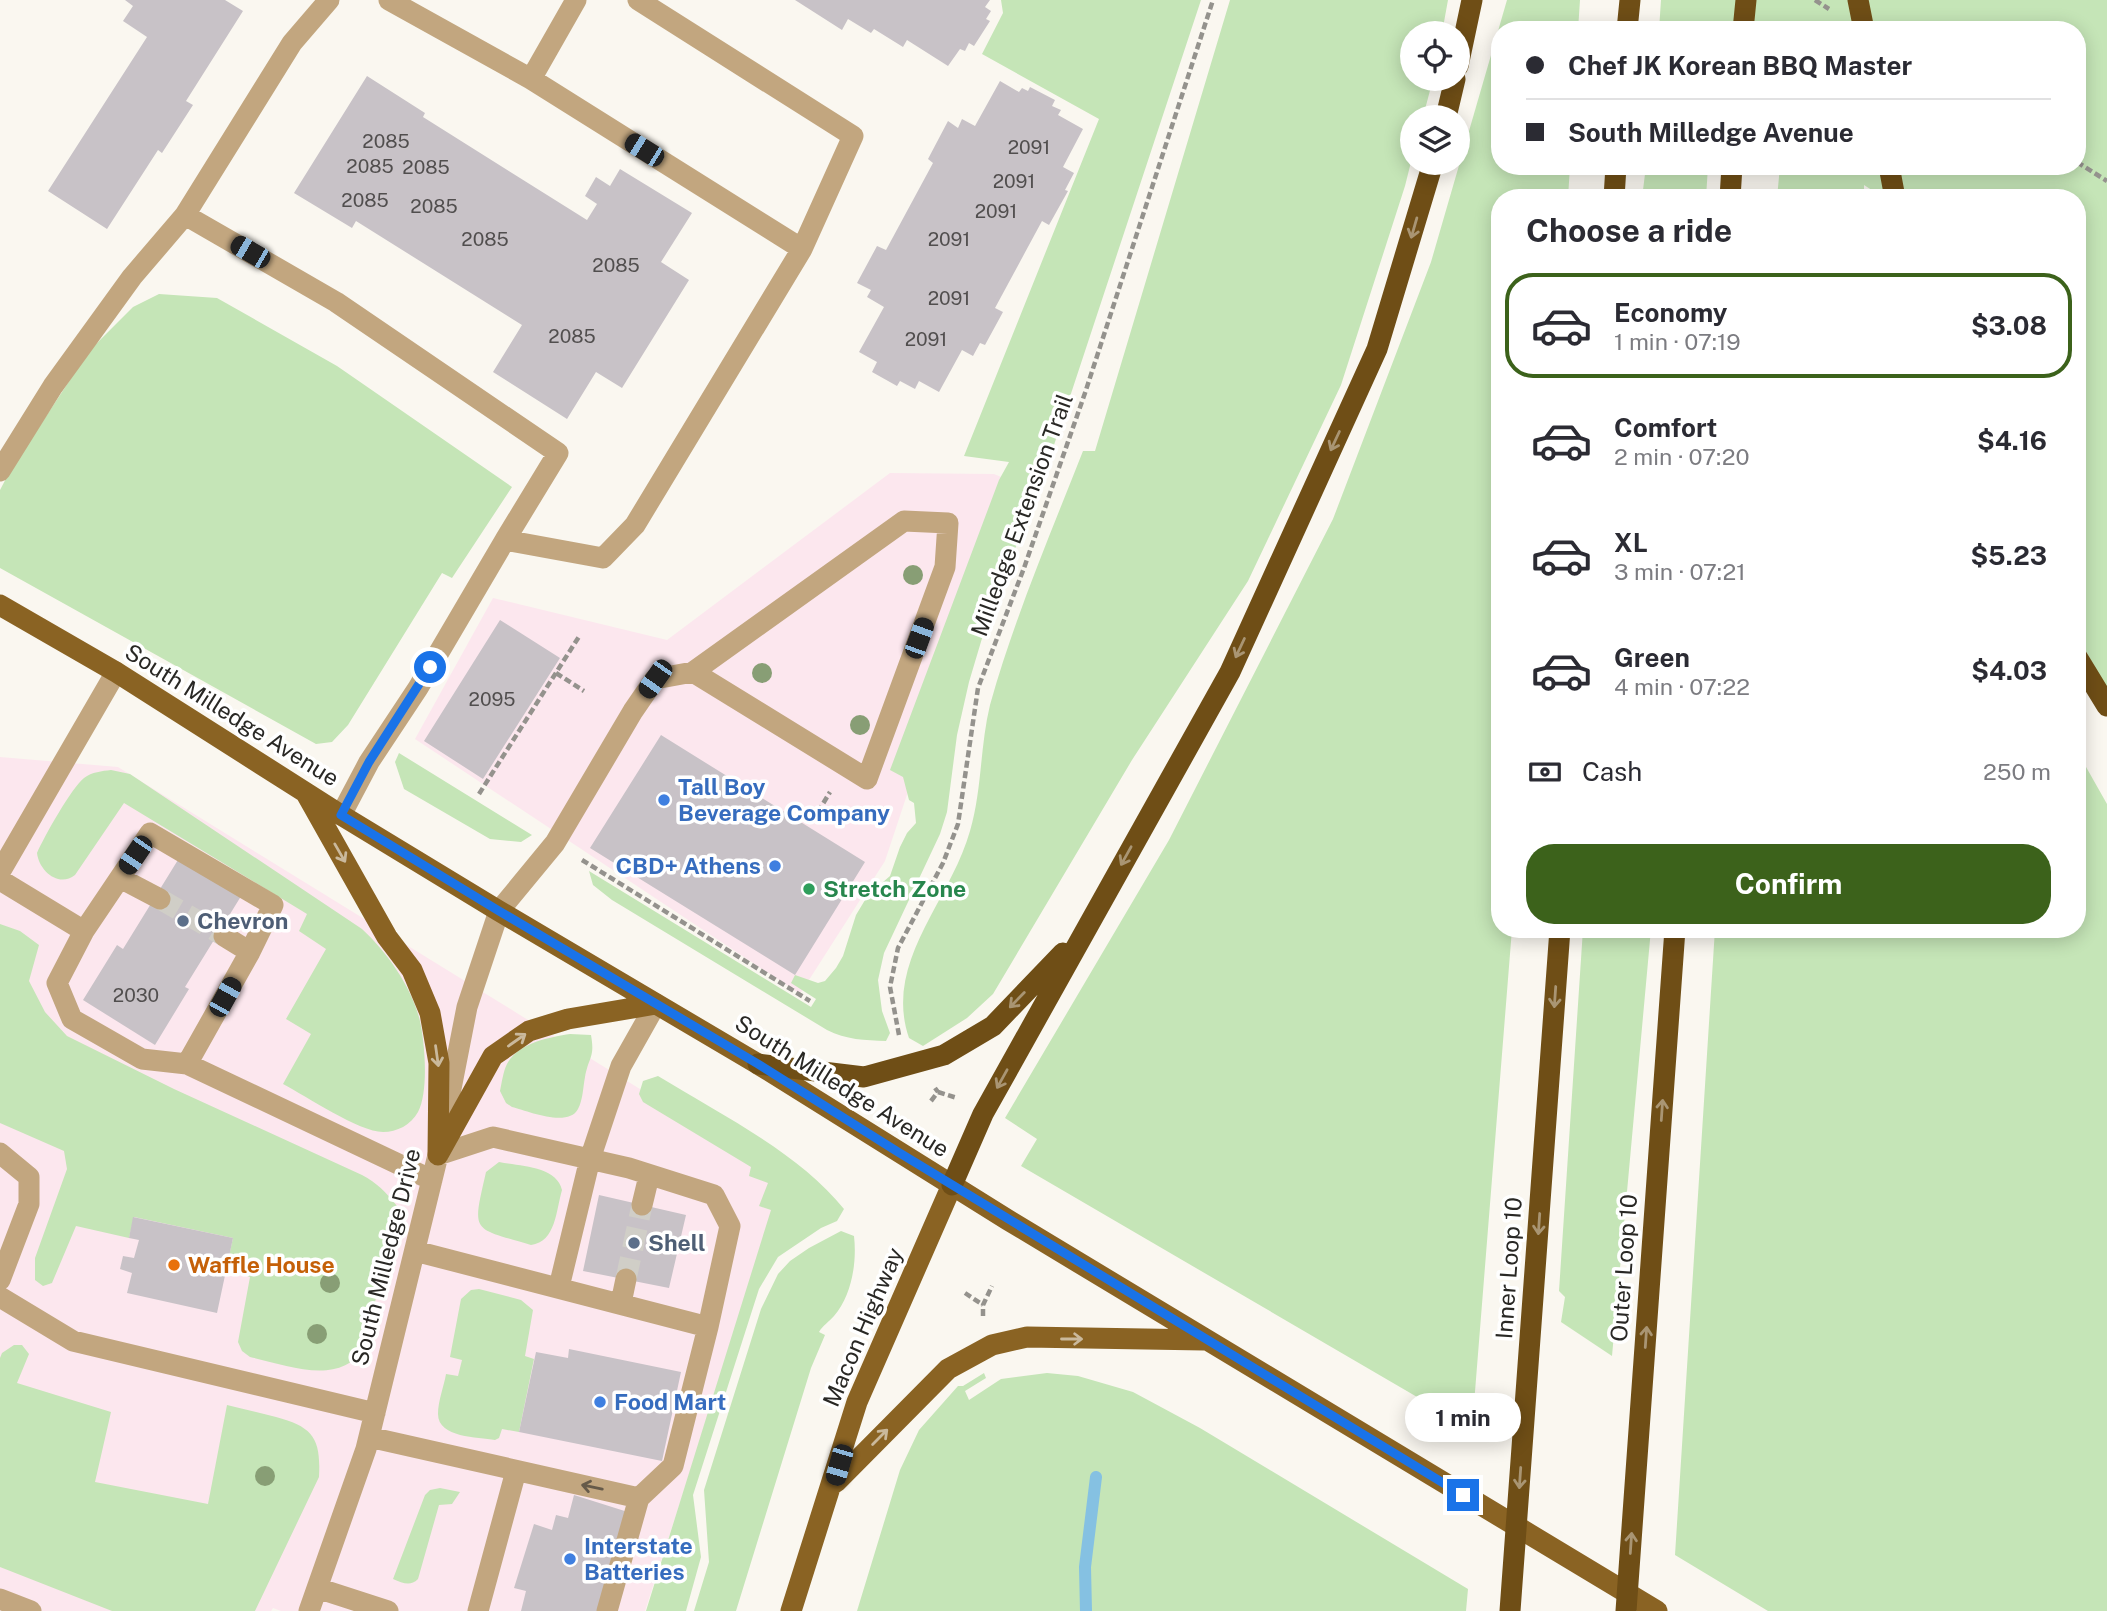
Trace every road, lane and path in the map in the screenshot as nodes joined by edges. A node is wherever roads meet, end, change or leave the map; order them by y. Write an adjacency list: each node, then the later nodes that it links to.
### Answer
1 (329, 0): 18 (street)
2 (389, 0): 14 (street)
3 (576, 0): 14 (street)
4 (638, 0): 19 (street)
5 (1213, 0): 49 (path, Milledge Extension Trail)
6 (1472, 0): 10 (highway)
7 (1630, 0): 11 (highway)
8 (1746, 0): 12 (highway)
9 (1858, 0): 13 (highway)
10 (1468, 21)
11 (1628, 21)
12 (1744, 21)
13 (1862, 21)
14 (531, 79): 19 (street)
15 (2086, 168): 17 (path)
16 (1429, 175): 42 (highway, one-way to 42)
17 (2107, 181)
18 (185, 215): 20 (street); 21 (street)
19 (802, 249): 21 (street)
20 (0, 471)
21 (505, 540): 34 (street)
22 (0, 605): 24 (main road, South Milledge Avenue)
23 (580, 635): 27 (path)
24 (116, 672): 31 (main road, South Milledge Avenue); 36 (street)
25 (693, 672): 25 (street); 40 (street)
26 (2086, 672): 29 (highway)
27 (556, 673): 28 (path); 32 (path)
28 (584, 691)
29 (2107, 706)
30 (832, 788): 33 (path)
31 (306, 793): 34 (main road, South Milledge Avenue); 55 (main road, one-way to 55)
32 (479, 794)
33 (818, 812)
34 (341, 815): 40 (main road, South Milledge Avenue)
35 (582, 860): 47 (path)
36 (0, 872)
37 (120, 878): 39 (street); 41 (street); 46 (street)
38 (0, 880): 41 (street)
39 (160, 899)
40 (499, 911): 48 (main road, South Milledge Avenue); 55 (street, South Milledge Drive)
41 (84, 931): 50 (street)
42 (1082, 934): 51 (highway, one-way to 51); 59 (highway, one-way to 59)
43 (225, 936): 46 (street)
44 (1559, 938): 84 (highway, Inner Loop 10, one-way to 84)
45 (1674, 938): 85 (highway, Outer Loop 10, one-way to 45)
46 (250, 952): 50 (street)
47 (810, 1001)
48 (656, 1004): 51 (main road, South Milledge Avenue); 55 (main road, one-way to 48); 56 (street)
49 (902, 1042)
50 (187, 1064): 58 (street)
51 (758, 1064): 59 (main road, South Milledge Avenue)
52 (938, 1092): 53 (path)
53 (958, 1098)
54 (0, 1153): 63 (street)
55 (438, 1155): 56 (street); 58 (street, South Milledge Drive)
56 (590, 1159): 57 (street); 65 (street)
57 (649, 1176): 60 (street); 69 (street)
58 (432, 1180): 61 (street, South Milledge Drive)
59 (952, 1185): 70 (main road, South Milledge Avenue); 74 (main road, Macon Highway)
60 (642, 1205)
61 (415, 1251): 65 (street); 71 (street, South Milledge Drive)
62 (626, 1279): 68 (street)
63 (0, 1280)
64 (992, 1286): 66 (path)
65 (559, 1287): 68 (street)
66 (965, 1293)
67 (0, 1297): 71 (street)
68 (621, 1303): 69 (street)
69 (708, 1327): 75 (street)
70 (1206, 1340): 74 (main road, one-way to 70); 86 (main road, South Milledge Avenue)
71 (375, 1413): 72 (street, South Milledge Drive)
72 (369, 1437): 73 (street); 76 (street, South Milledge Drive)
73 (516, 1471): 75 (street, one-way to 73); 81 (street)
74 (832, 1486): 83 (main road, Macon Highway)
75 (639, 1498): 82 (street)
76 (317, 1588): 79 (street, South Milledge Drive); 80 (street)
77 (0, 1599): 78 (street)
78 (31, 1611)
79 (309, 1611)
80 (388, 1611)
81 (478, 1611)
82 (607, 1611)
83 (791, 1611)
84 (1510, 1611)
85 (1626, 1611)
86 (1657, 1611)

